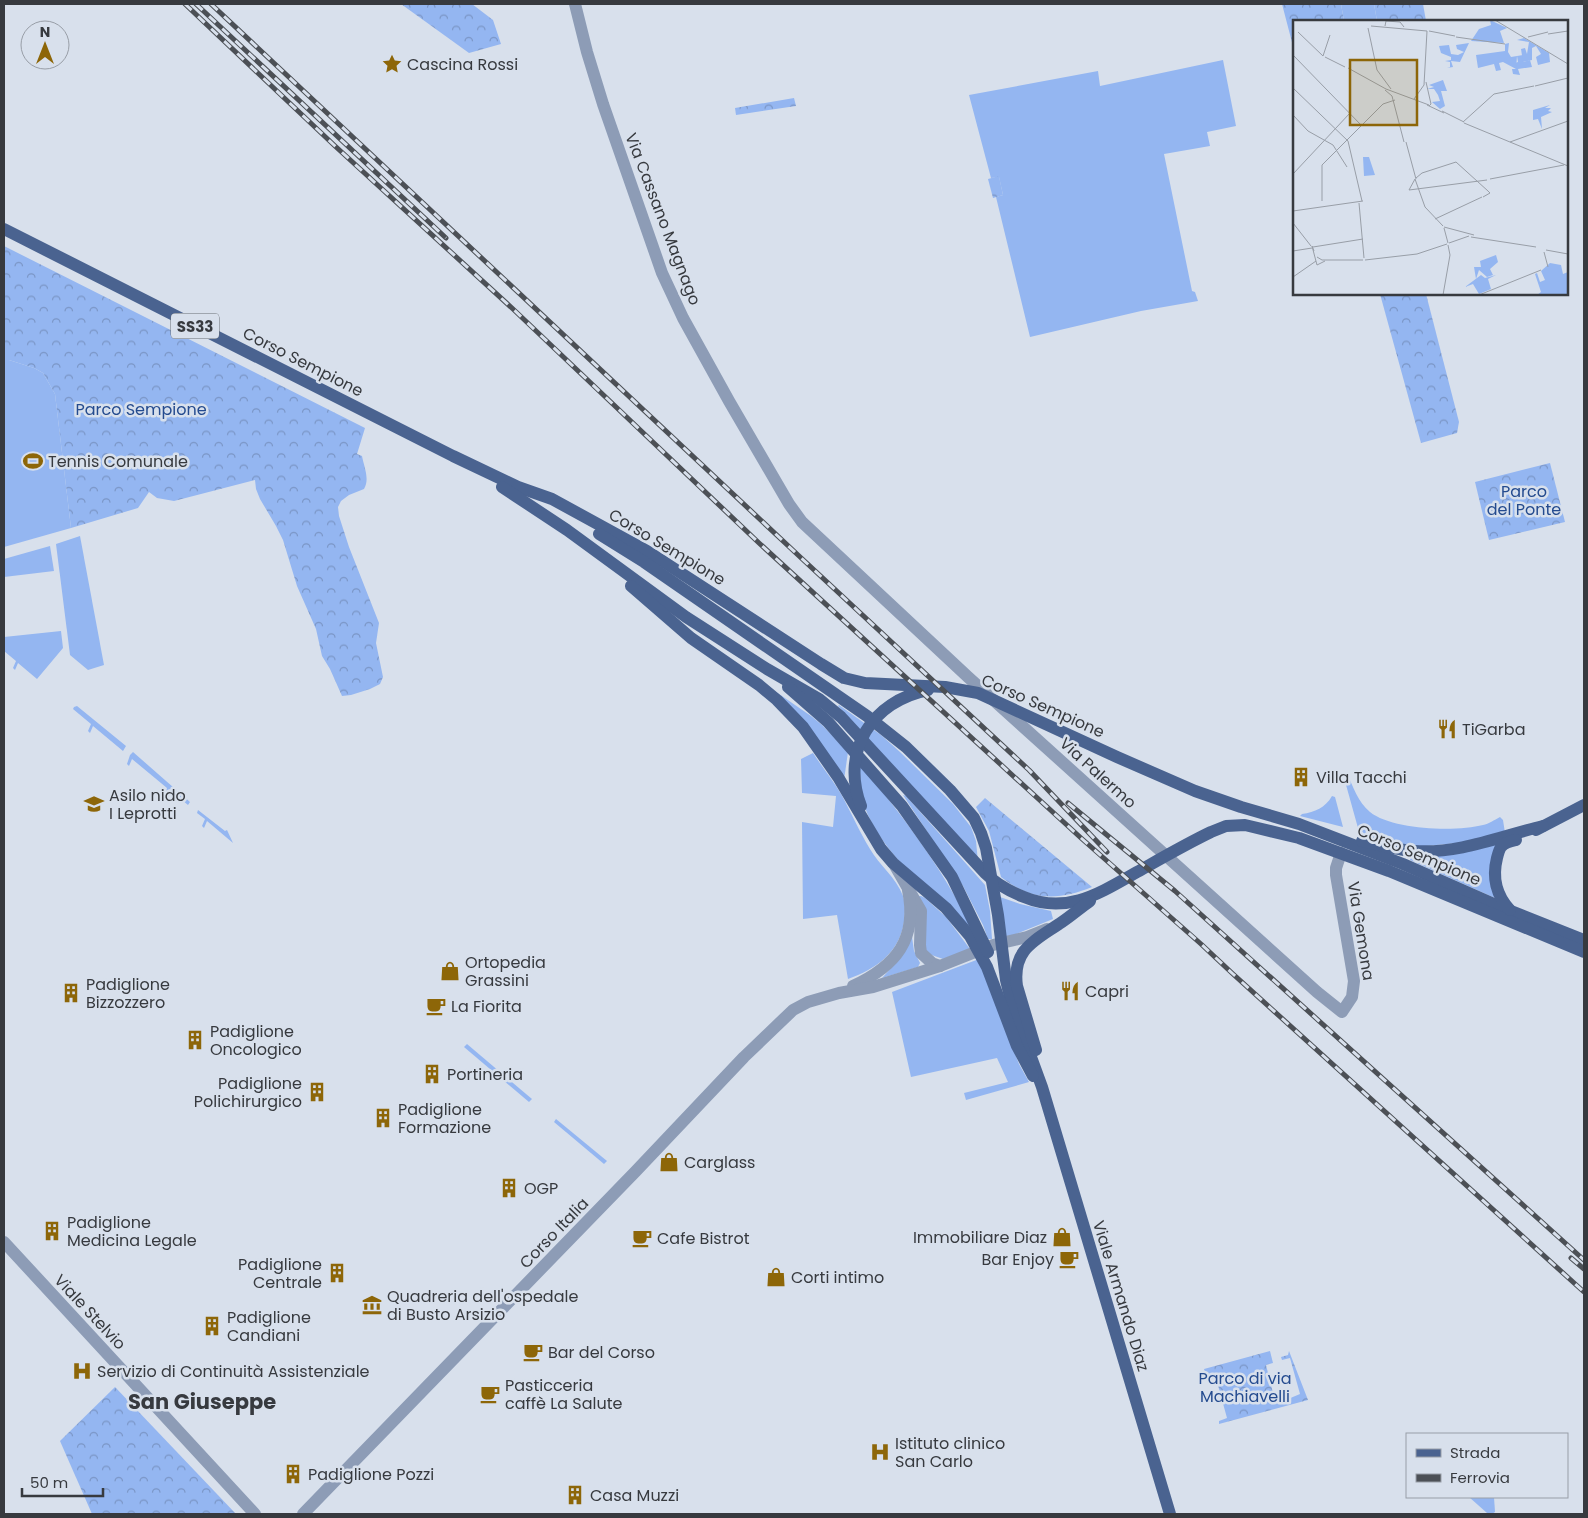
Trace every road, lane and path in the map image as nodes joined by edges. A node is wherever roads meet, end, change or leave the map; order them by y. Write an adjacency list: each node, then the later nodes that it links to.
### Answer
1 (575, 4): 6 (street, Via Cassano Magnago)
2 (4, 229): 3 (main road, Corso Sempione / SS33)
3 (454, 456): 4 (main road, Corso Sempione); 5 (main road, Corso Sempione)
4 (518, 487): 8 (main road, Corso Sempione); 25 (main road)
5 (567, 530): 7 (main road, Corso Sempione); 12 (main road)
6 (813, 534): 23 (street, Via Palermo)
7 (767, 669): 16 (main road, Corso Sempione); 24 (main road)
8 (945, 687): 10 (main road, Corso Sempione); 12 (main road)
9 (1584, 805): 11 (main road)
10 (1299, 824): 11 (main road); 17 (main road, Corso Sempione)
11 (1543, 826): 17 (main road)
12 (871, 834): 14 (main road)
13 (1341, 853): 16 (main road, Corso Sempione); 20 (main road, Corso Sempione); 23 (street, Via Gemona)
14 (894, 863): 15 (street); 24 (main road)
15 (908, 890): 21 (street); 22 (street)
16 (1102, 892): 18 (main road)
17 (1512, 912): 19 (main road, Corso Sempione)
18 (1061, 923): 21 (street); 25 (main road)
19 (1584, 940)
20 (1584, 952)
21 (940, 966): 22 (street)
22 (839, 993): 28 (street, Corso Italia)
23 (1342, 1012)
24 (1017, 1046): 25 (main road)
25 (1042, 1087): 29 (main road, Viale Armando Diaz)
26 (4, 1242): 27 (street, Viale Stelvio)
27 (255, 1514)
28 (304, 1514)
29 (1170, 1514)

